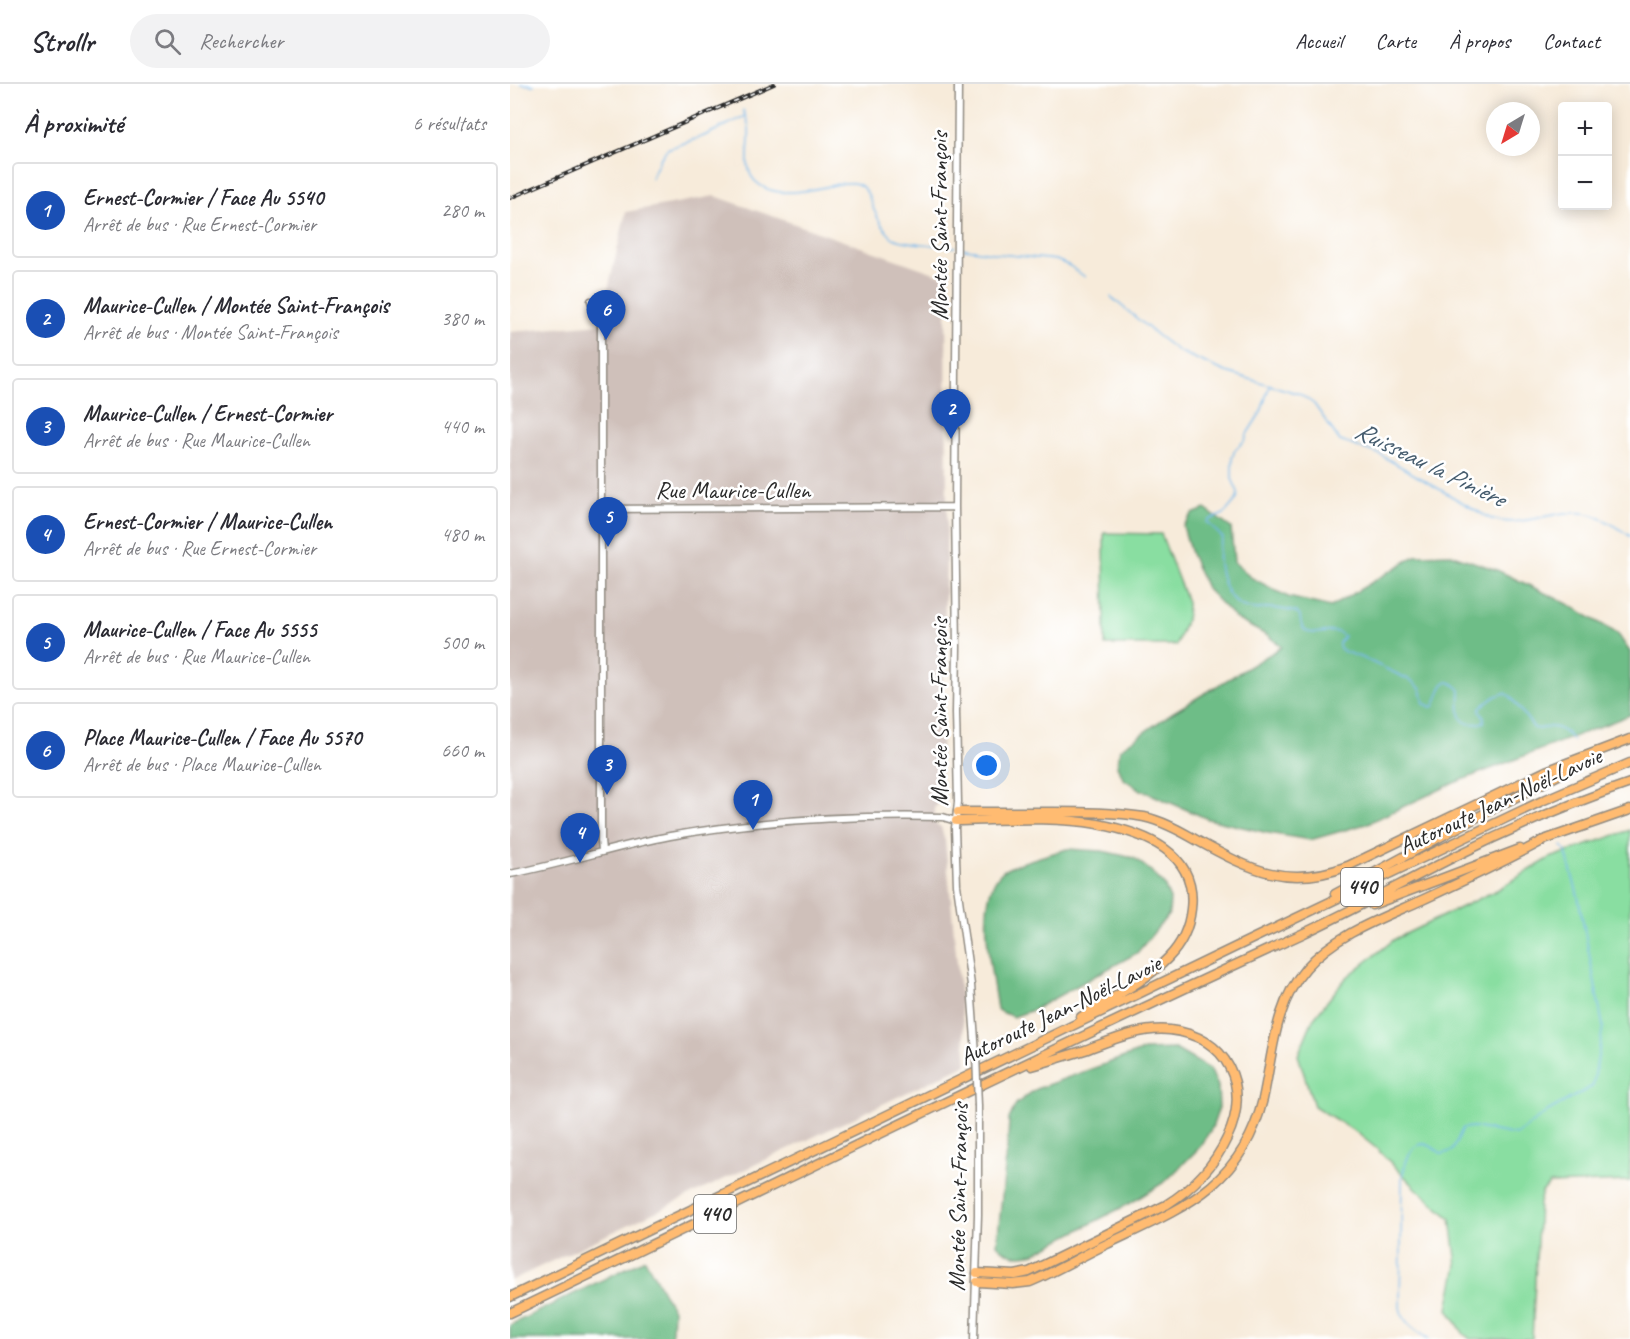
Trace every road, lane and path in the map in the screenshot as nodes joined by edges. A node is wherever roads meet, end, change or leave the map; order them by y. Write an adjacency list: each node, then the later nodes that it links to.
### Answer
1 (958, 84): 3 (street, Montée Saint-François)
2 (591, 301): 4 (street)
3 (956, 507): 4 (street, Rue Maurice-Cullen); 9 (street, Montée Saint-François)
4 (601, 508): 11 (street)
5 (1630, 740): 9 (highway); 14 (highway)
6 (1630, 763): 14 (highway, Autoroute Jean-Noël-Lavoie / 440)
7 (1630, 783): 13 (highway, Autoroute Jean-Noël-Lavoie / 440)
8 (1630, 810): 10 (highway)
9 (957, 816): 11 (street); 15 (highway); 17 (street, Montée Saint-François, bridge)
10 (1544, 840): 13 (highway); 17 (highway)
11 (602, 851): 12 (street)
12 (510, 874)
13 (1330, 921): 16 (highway, Autoroute Jean-Noël-Lavoie / 440)
14 (1250, 940): 15 (highway, Autoroute Jean-Noël-Lavoie / 440)
15 (1040, 1042): 18 (highway, Autoroute Jean-Noël-Lavoie / 440)
16 (1001, 1077): 17 (highway); 19 (highway, Autoroute Jean-Noël-Lavoie / 440)
17 (977, 1277): 20 (street, Montée Saint-François)
18 (510, 1297)
19 (510, 1313)
20 (974, 1339)

